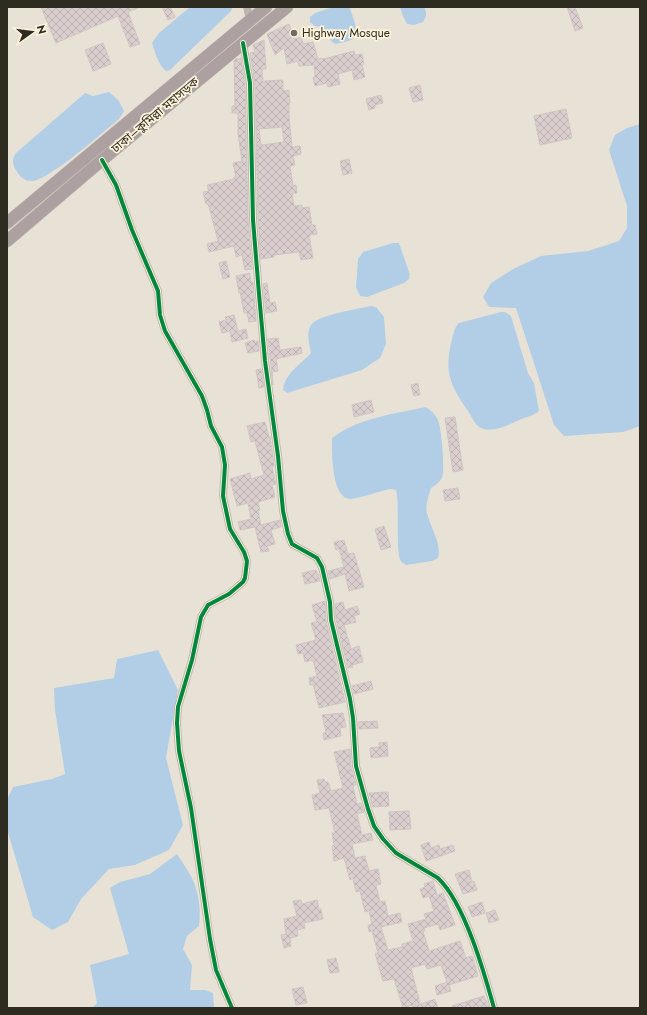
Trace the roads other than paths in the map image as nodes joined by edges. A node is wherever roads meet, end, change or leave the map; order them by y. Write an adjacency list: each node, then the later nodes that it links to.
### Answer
1 (247, 7): 4 (street)
2 (266, 7): 4 (highway, ঢাকা–কুমিল্লা মহাসড়ক)
3 (287, 7): 5 (highway, ঢাকা–কুমিল্লা মহাসড়ক)
4 (250, 20): 7 (highway, ঢাকা–কুমিল্লা মহাসড়ক)
5 (243, 43): 6 (highway, ঢাকা–কুমিল্লা মহাসড়ক); 10 (street)
6 (102, 160): 8 (highway, ঢাকা–কুমিল্লা মহাসড়ক); 9 (street)
7 (7, 223)
8 (7, 241)
9 (232, 1008)
10 (494, 1008)

